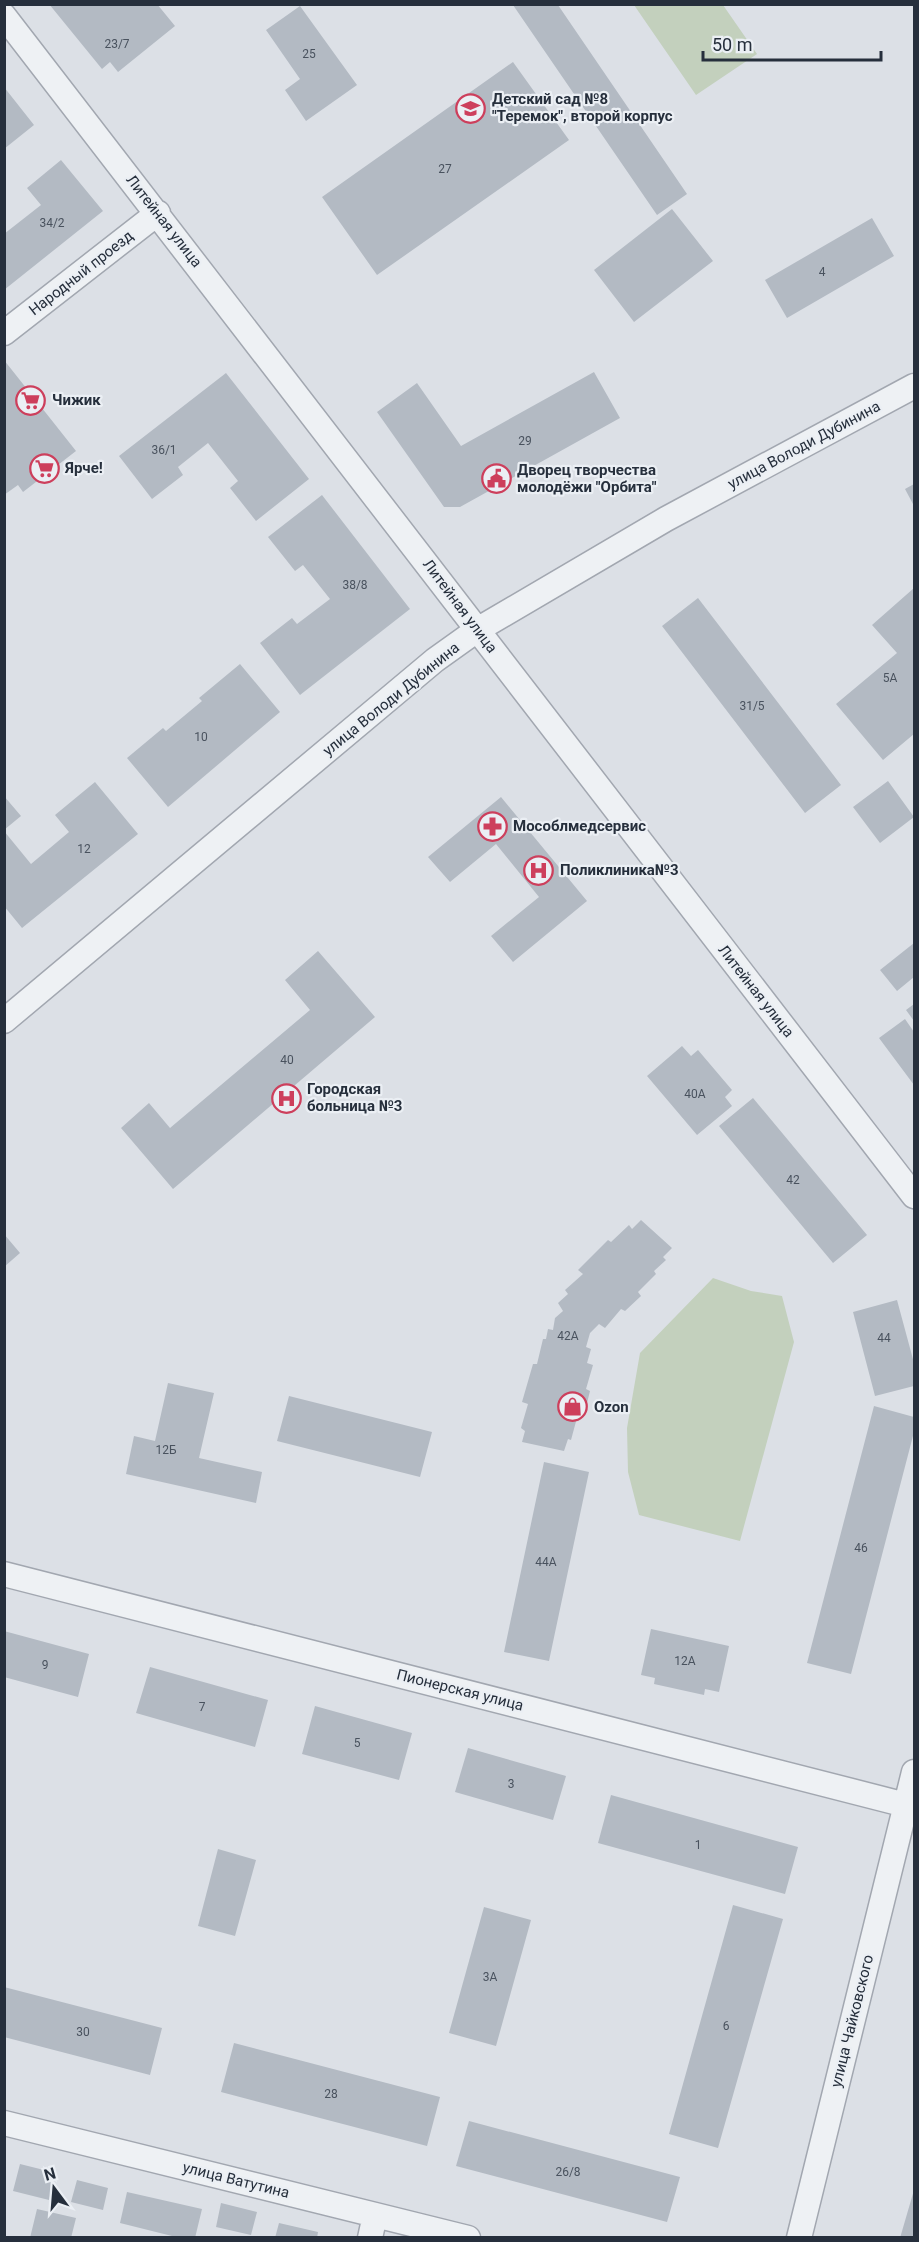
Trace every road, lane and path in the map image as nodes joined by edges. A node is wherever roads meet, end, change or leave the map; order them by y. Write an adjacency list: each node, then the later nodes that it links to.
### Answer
1 (4, 16): 2 (street, Литейная улица)
2 (158, 213): 3 (street, Народный проезд); 5 (street, Литейная улица)
3 (4, 333)
4 (915, 386): 5 (street, улица Володи Дубинина)
5 (477, 630): 6 (street, улица Володи Дубинина); 7 (street, Литейная улица)
6 (4, 1021)
7 (915, 1197)
8 (4, 1574): 10 (street, Пионерская улица)
9 (915, 1772): 10 (street)
10 (910, 1806): 14 (street, улица Чайковского)
11 (4, 2123): 12 (street, улица Ватутина)
12 (373, 2226): 13 (street, улица Ватутина)
13 (468, 2238)
14 (799, 2238)

